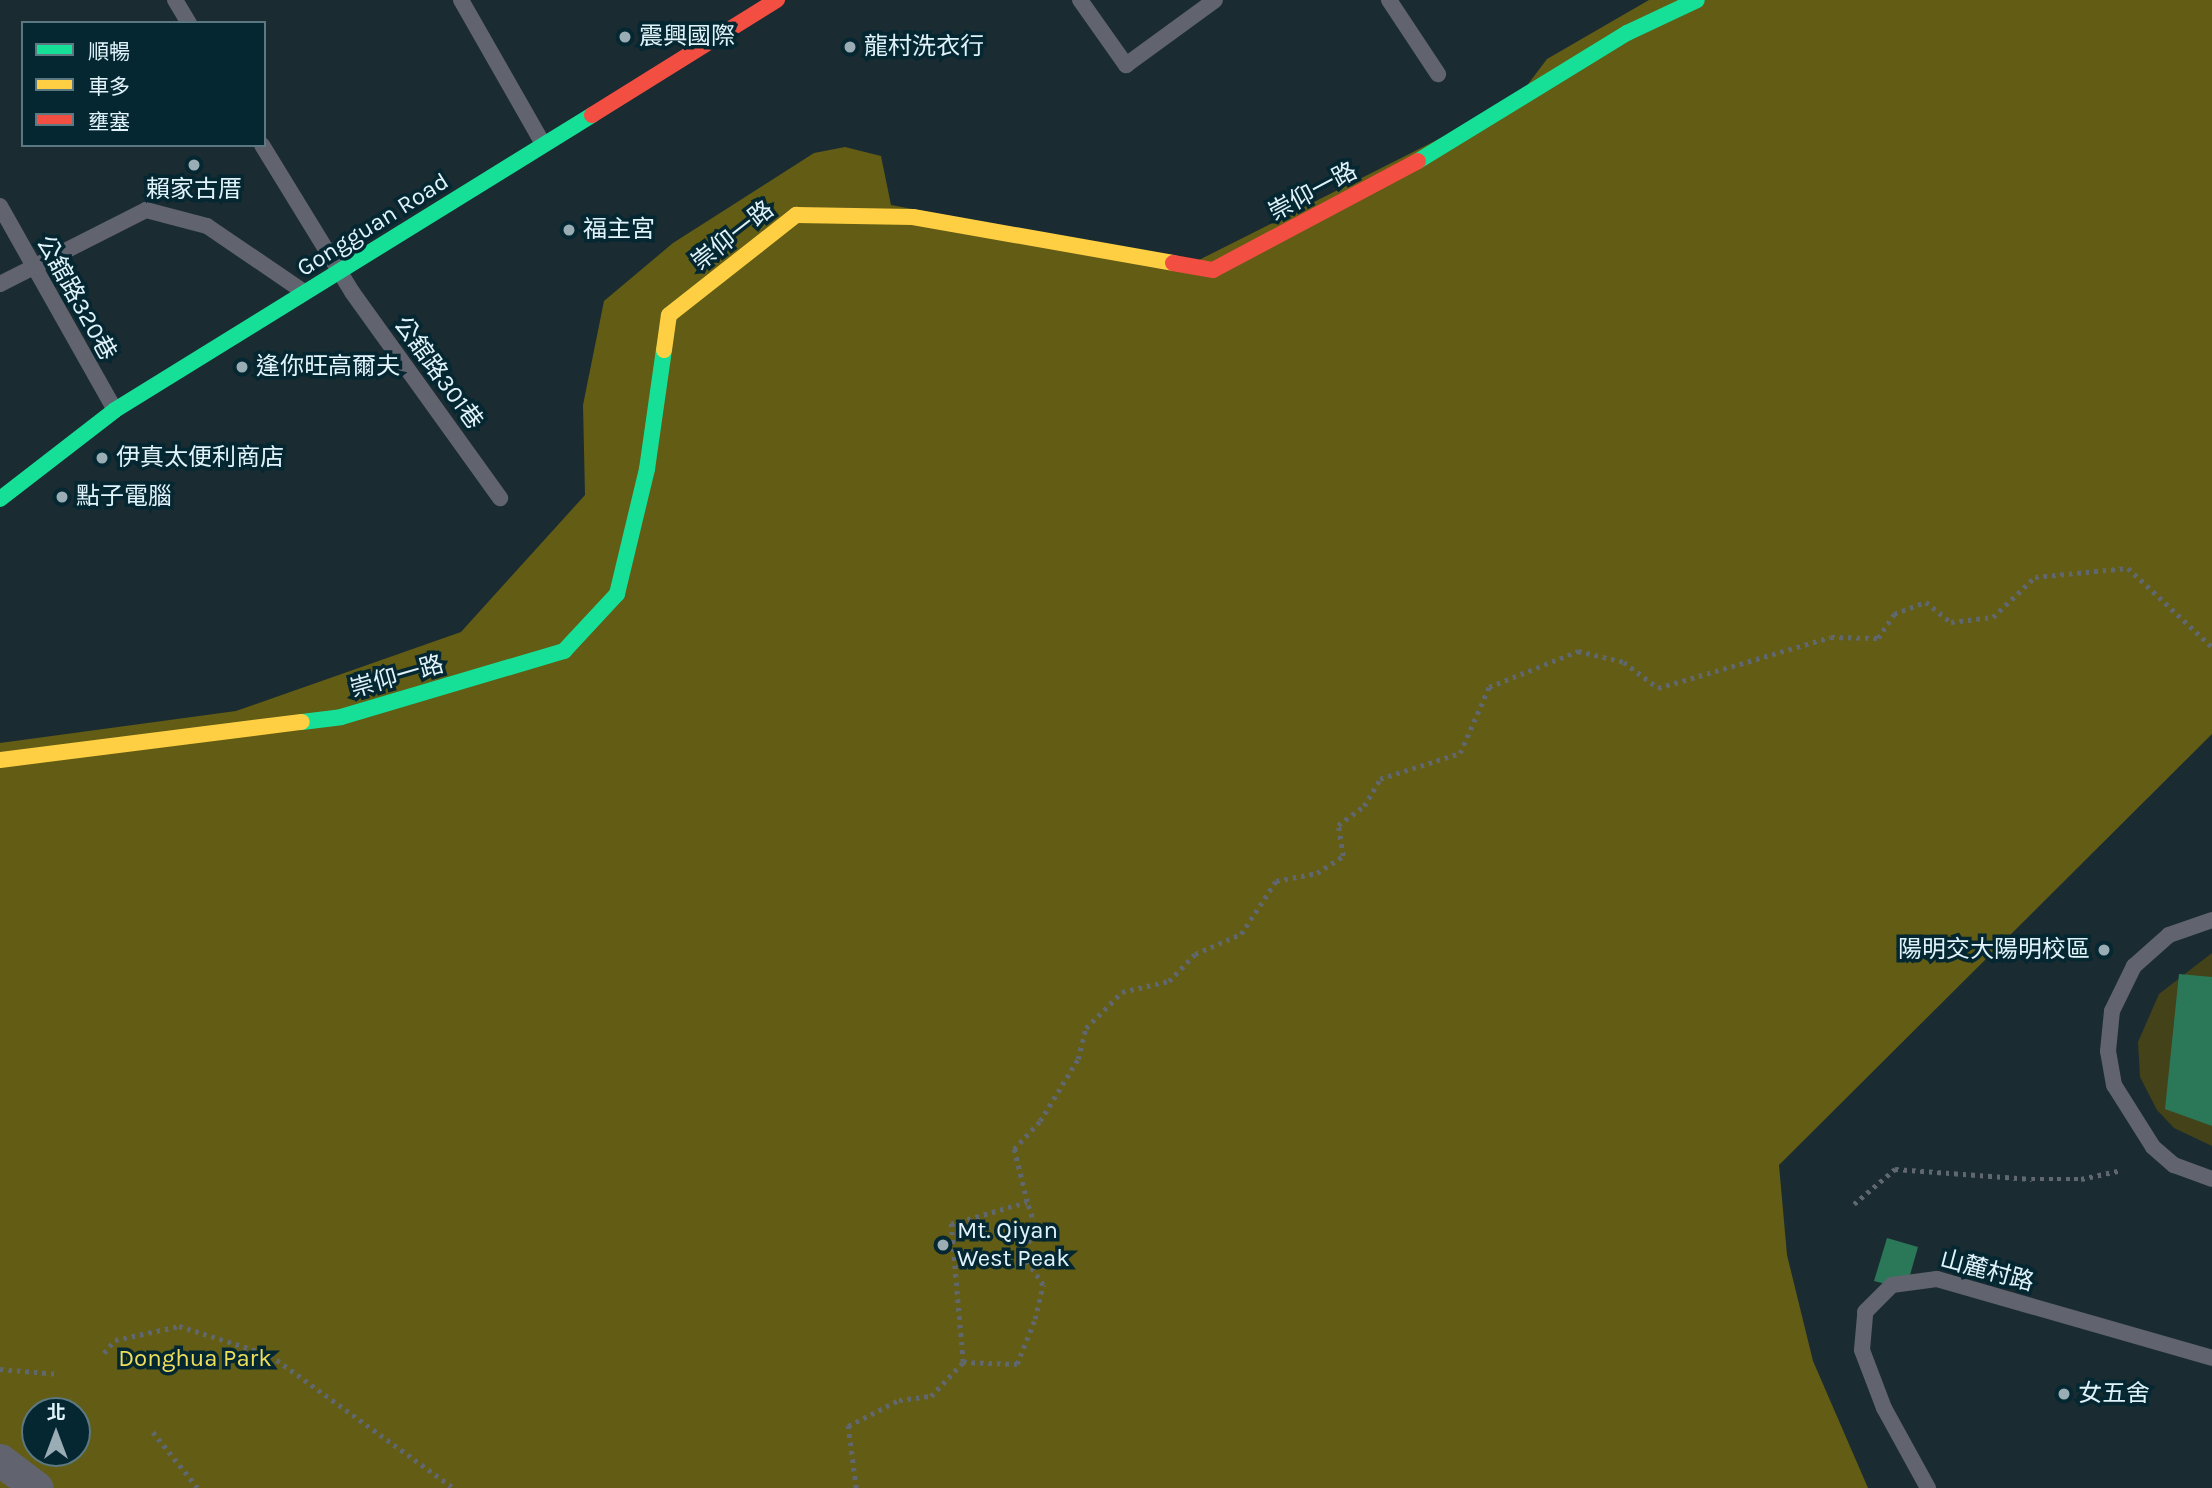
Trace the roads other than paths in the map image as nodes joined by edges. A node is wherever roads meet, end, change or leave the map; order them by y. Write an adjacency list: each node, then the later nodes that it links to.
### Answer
1 (175, 0): 8 (lane)
2 (461, 0): 10 (lane)
3 (777, 0): 10 (street, Gongguan Road)
4 (1080, 0): 5 (lane)
5 (1215, 0)
6 (1389, 0): 9 (lane)
7 (1697, 0): 20 (street, 崇仰一路)
8 (188, 21)
9 (1438, 74)
10 (543, 144): 14 (street, Gongguan Road)
11 (263, 147): 14 (lane, 公舘路301巷)
12 (0, 206): 13 (lane, 公舘路320巷)
13 (32, 264): 15 (lane); 16 (lane); 17 (lane, 公舘路320巷)
14 (340, 273): 16 (street, Gongguan Road); 18 (lane, 公舘路301巷)
15 (0, 284)
16 (306, 294): 17 (street, Gongguan Road)
17 (115, 410): 19 (street, Gongguan Road)
18 (500, 498)
19 (0, 499)
20 (0, 760)
21 (2212, 919): 22 (lane)
22 (2212, 1179)
23 (2212, 1358): 26 (lane, 山麓村路)
24 (0, 1460): 25 (street)
25 (37, 1488)
26 (1928, 1488)

